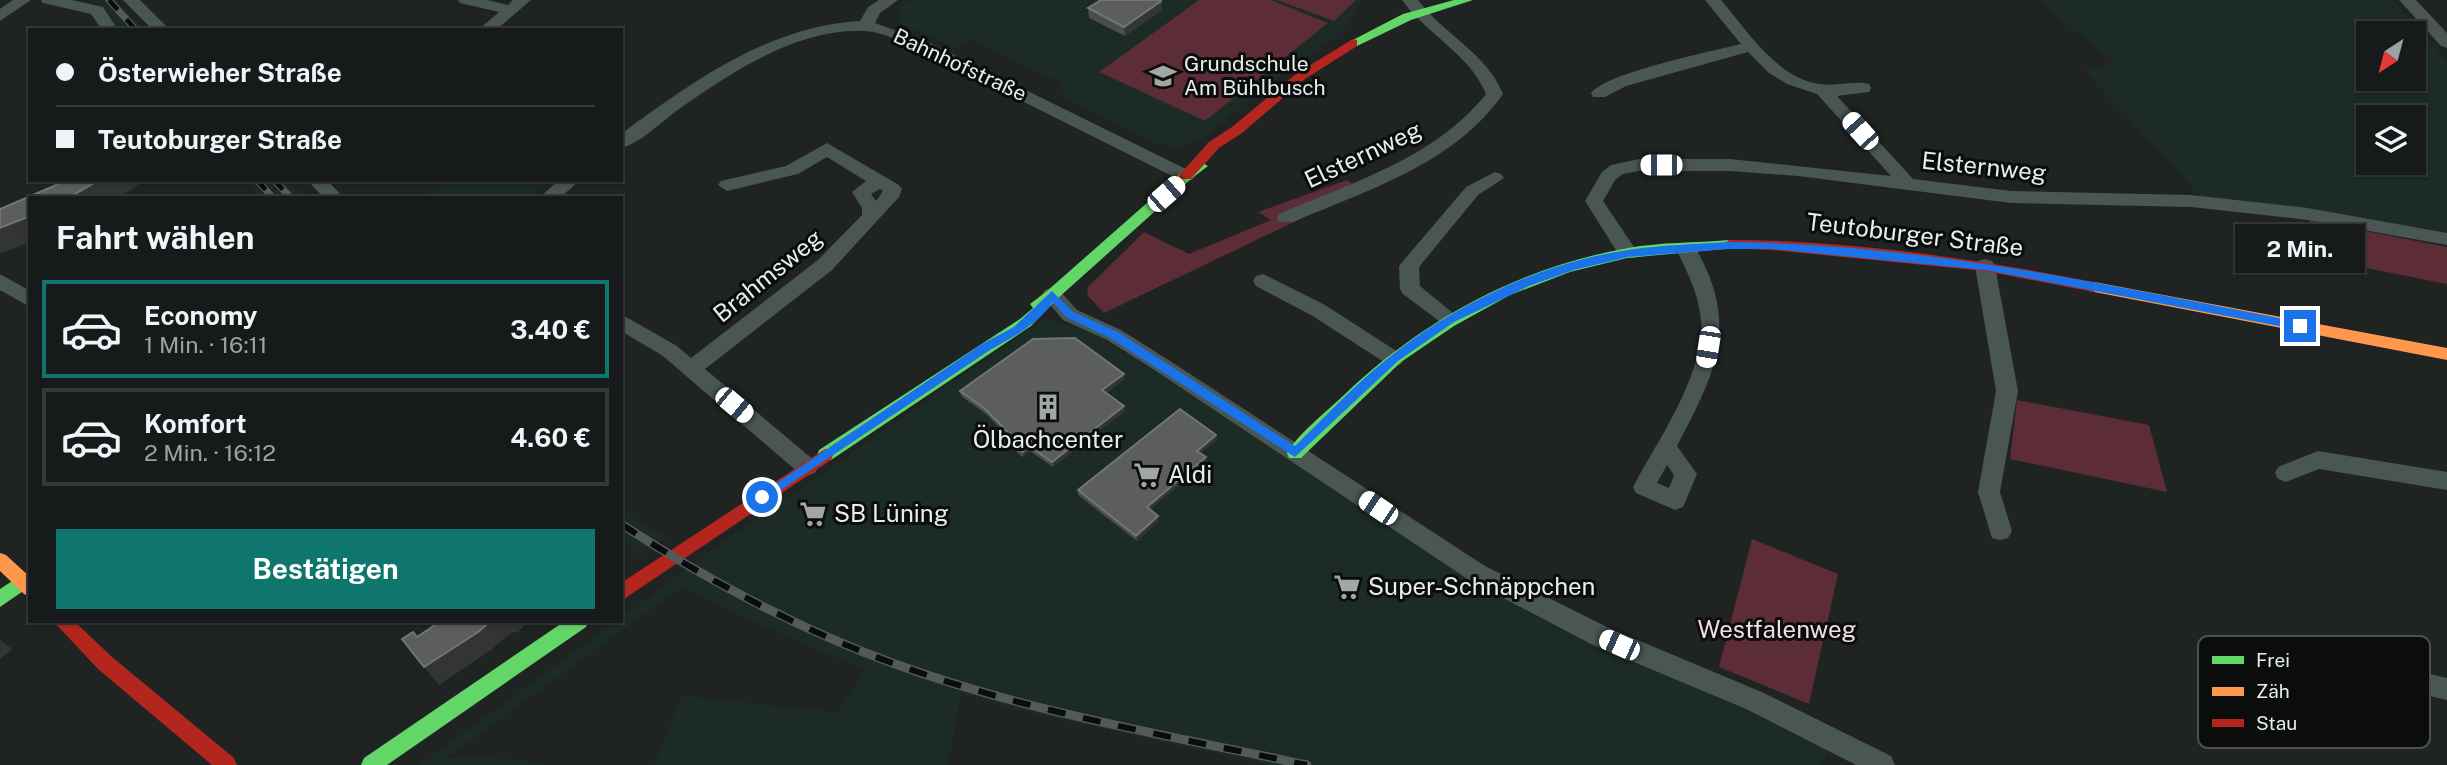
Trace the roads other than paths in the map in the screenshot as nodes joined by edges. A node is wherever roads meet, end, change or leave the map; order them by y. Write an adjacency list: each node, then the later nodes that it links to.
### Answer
1 (23, 0): 11 (street)
2 (49, 0): 15 (street)
3 (131, 0): 16 (street)
4 (466, 0): 9 (street)
5 (890, 0): 14 (street)
6 (1467, 0): 10 (street)
7 (1713, 0): 19 (street)
8 (2407, 0): 12 (street)
9 (517, 5): 17 (street)
10 (1414, 6): 24 (street); 32 (street, Elsternweg)
11 (0, 16)
12 (2427, 21): 13 (street); 18 (street)
13 (2447, 22)
14 (865, 26): 23 (street, Bahnhofstraße); 24 (street, Bahnhofstraße)
15 (109, 28)
16 (160, 28)
17 (488, 28)
18 (2447, 43)
19 (1752, 46): 21 (street); 22 (street)
20 (1863, 88): 21 (street)
21 (1825, 91): 28 (street)
22 (1599, 93)
23 (623, 141)
24 (1186, 176): 39 (street)
25 (1495, 178): 41 (street)
26 (318, 182): 30 (street)
27 (568, 182): 31 (street)
28 (1908, 184): 33 (street, Elsternweg); 35 (street, Elsternweg)
29 (727, 185): 45 (street, Brahmsweg)
30 (333, 196)
31 (551, 196)
32 (1286, 218)
33 (2447, 239)
34 (1686, 248): 35 (street, Teutoburger Straße); 36 (street, Teutoburger Straße); 46 (street)
35 (1628, 253): 41 (street, Teutoburger Straße)
36 (1985, 266): 43 (street, Teutoburger Straße); 51 (street)
37 (0, 281): 40 (street)
38 (1263, 281): 44 (street)
39 (1052, 295): 47 (street); 48 (street)
40 (28, 299)
41 (1450, 319): 44 (street, Teutoburger Straße)
42 (623, 322): 45 (street)
43 (2447, 354)
44 (1394, 359): 47 (street, Teutoburger Straße)
45 (691, 369): 48 (street)
46 (1665, 446)
47 (1295, 453): 60 (street)
48 (807, 467): 54 (street)
49 (2286, 473): 50 (street)
50 (2447, 481)
51 (2000, 531)
52 (0, 560): 53 (street)
53 (27, 583): 55 (street)
54 (623, 592)
55 (0, 599)
56 (64, 623): 58 (street)
57 (577, 623): 59 (street)
58 (227, 765)
59 (371, 765)
60 (1882, 765)

